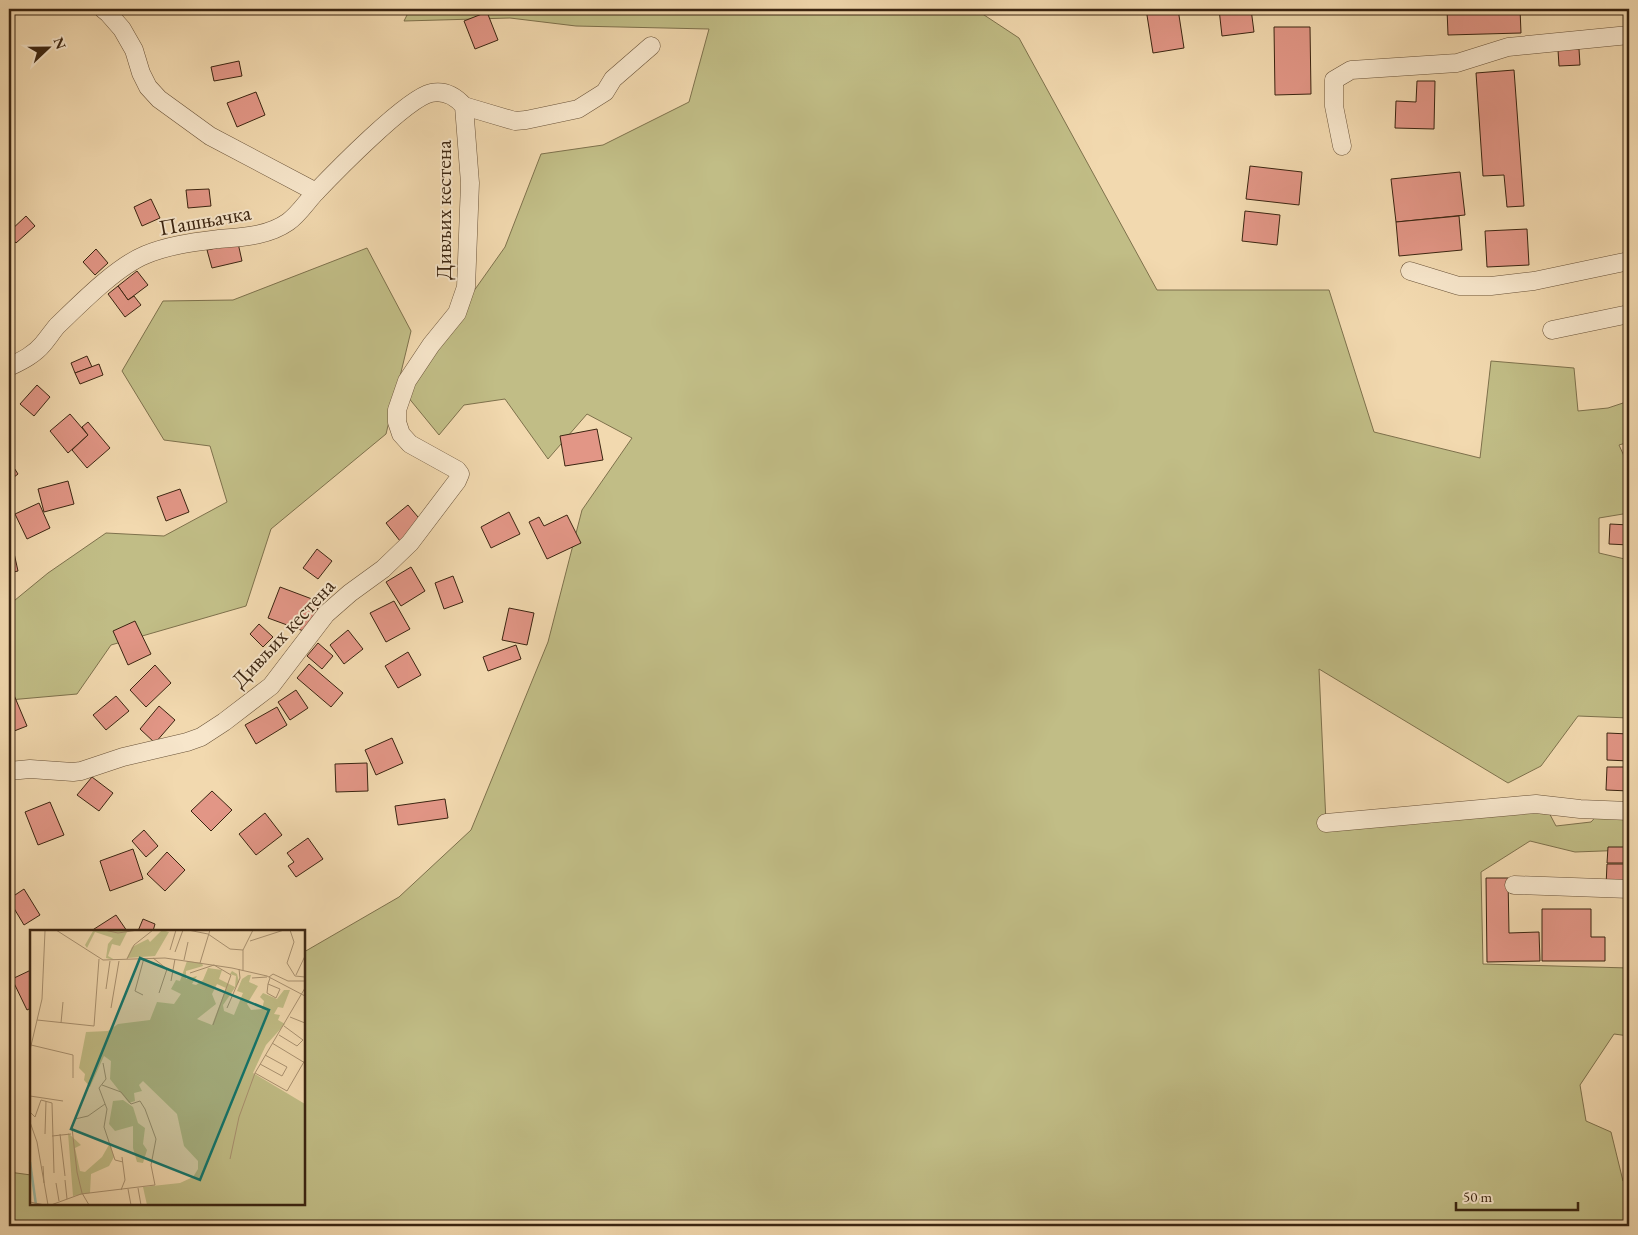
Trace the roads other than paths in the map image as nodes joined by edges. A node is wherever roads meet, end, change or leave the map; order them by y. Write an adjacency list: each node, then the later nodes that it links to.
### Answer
1 (103, 9): 6 (street)
2 (1629, 34): 5 (street)
3 (650, 46): 4 (street)
4 (464, 106): 6 (street); 12 (street, Дивљих кестена)
5 (1342, 146)
6 (316, 192): 11 (street, Пашњачка)
7 (1629, 261): 8 (street)
8 (1410, 271)
9 (1629, 314): 10 (street)
10 (1552, 330)
11 (9, 367)
12 (9, 772)
13 (1629, 811): 14 (street)
14 (1326, 823)
15 (1514, 885): 16 (street)
16 (1629, 889)

